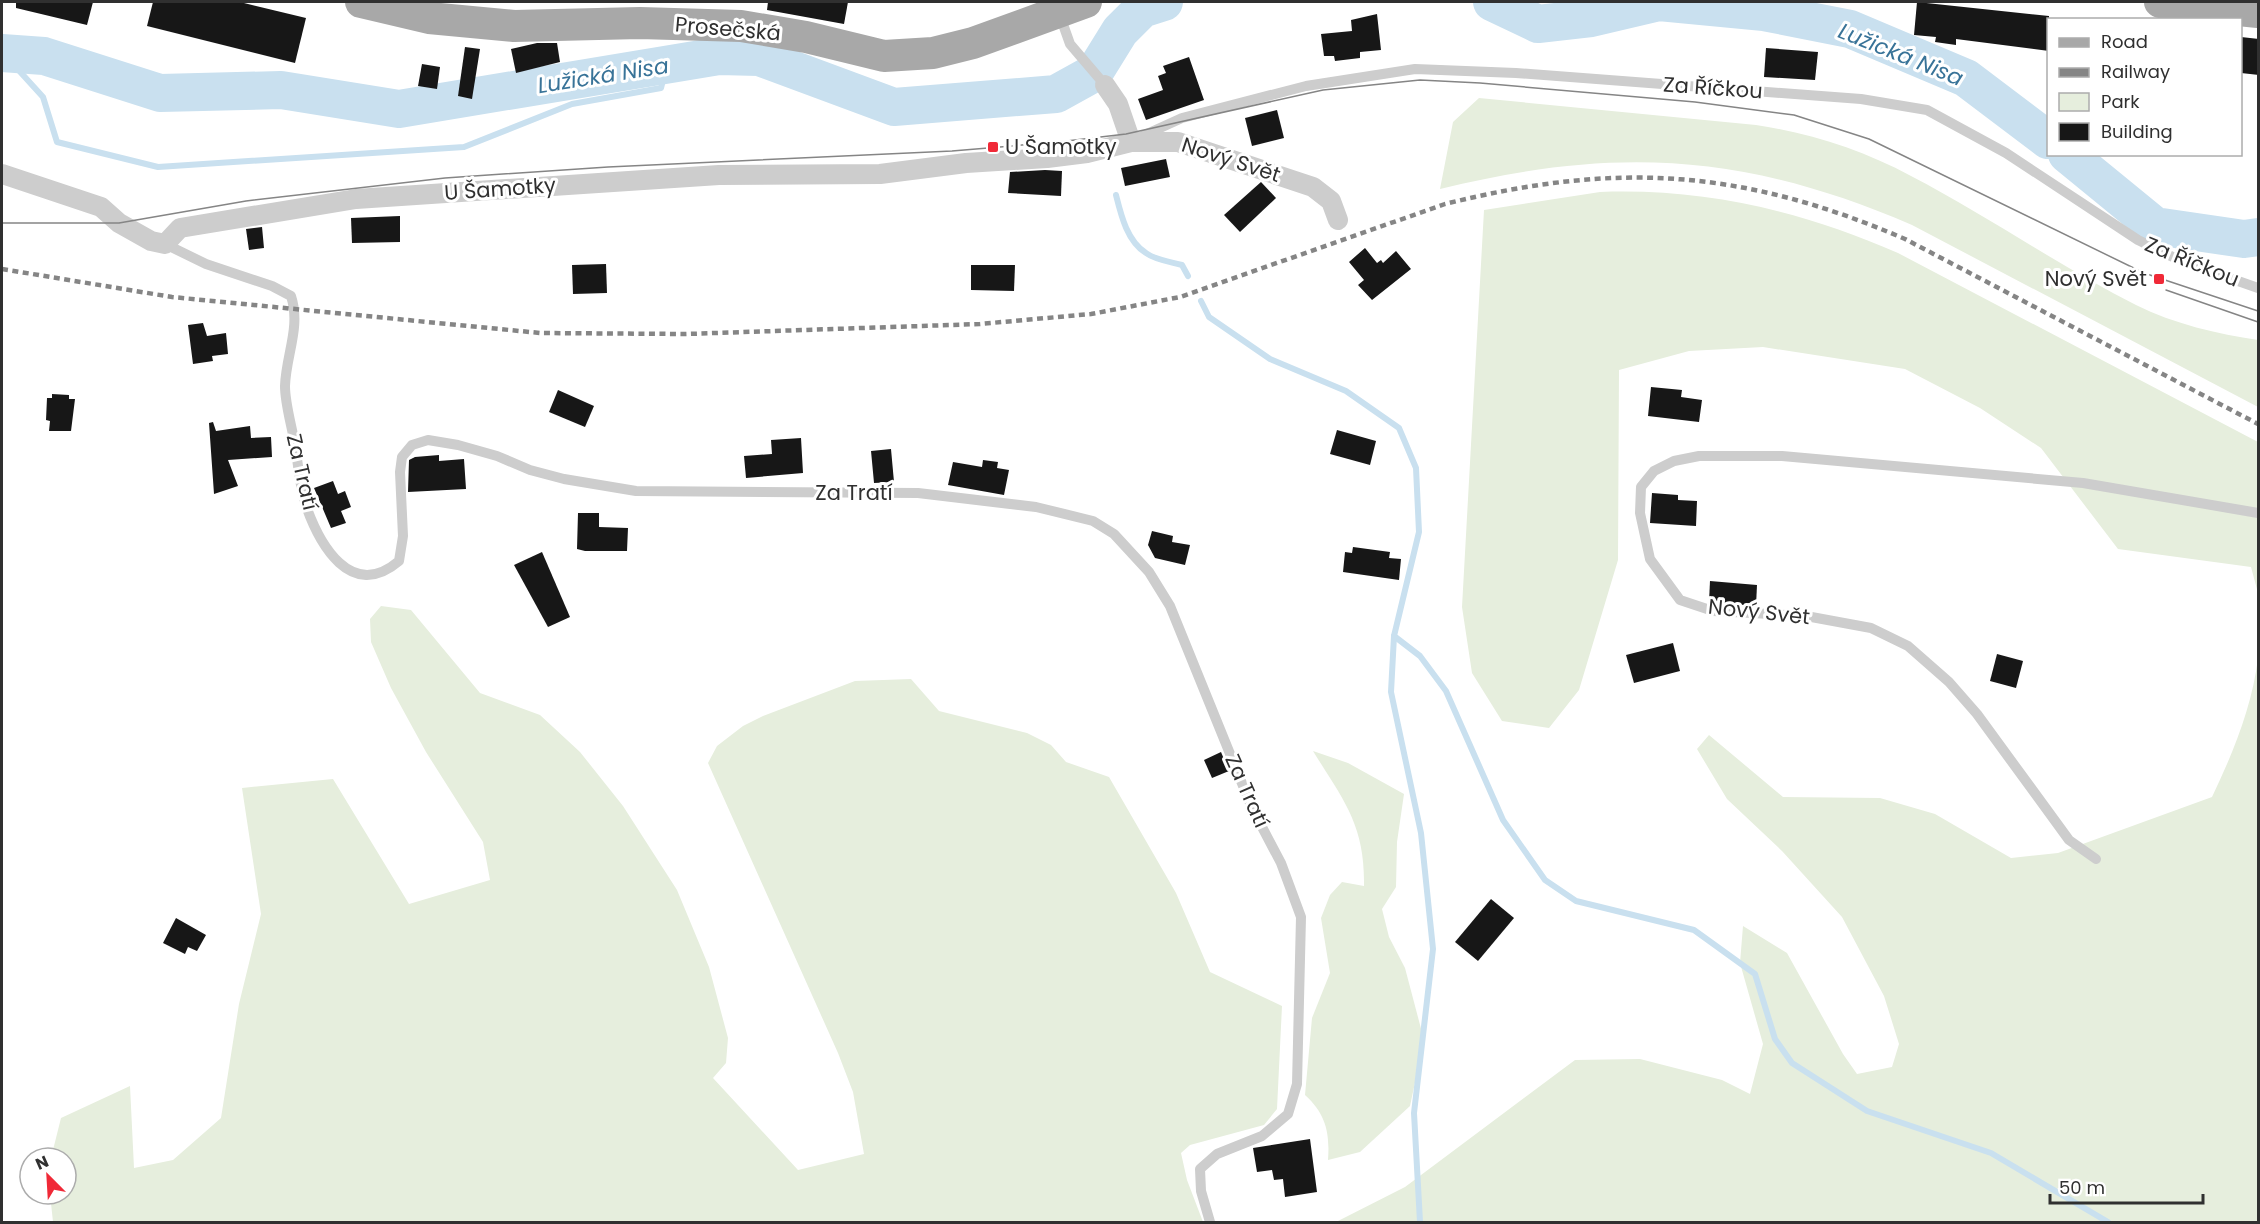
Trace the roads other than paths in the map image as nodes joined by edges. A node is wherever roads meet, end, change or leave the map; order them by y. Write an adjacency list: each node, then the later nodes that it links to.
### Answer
1 (361, 2): 3 (main road, Prosečská)
2 (2160, 2): 4 (main road)
3 (1072, 6): 5 (lane)
4 (2259, 12)
5 (1105, 85): 6 (street)
6 (1131, 142): 8 (street, Nový Svět); 9 (street, U Šamotky); 10 (lane, Za Říčkou)
7 (2, 174): 9 (street)
8 (1338, 220)
9 (165, 244): 13 (lane, Za Tratí)
10 (2259, 288)
11 (2259, 513): 12 (lane, Nový Svět)
12 (2096, 859)
13 (1210, 1222)

